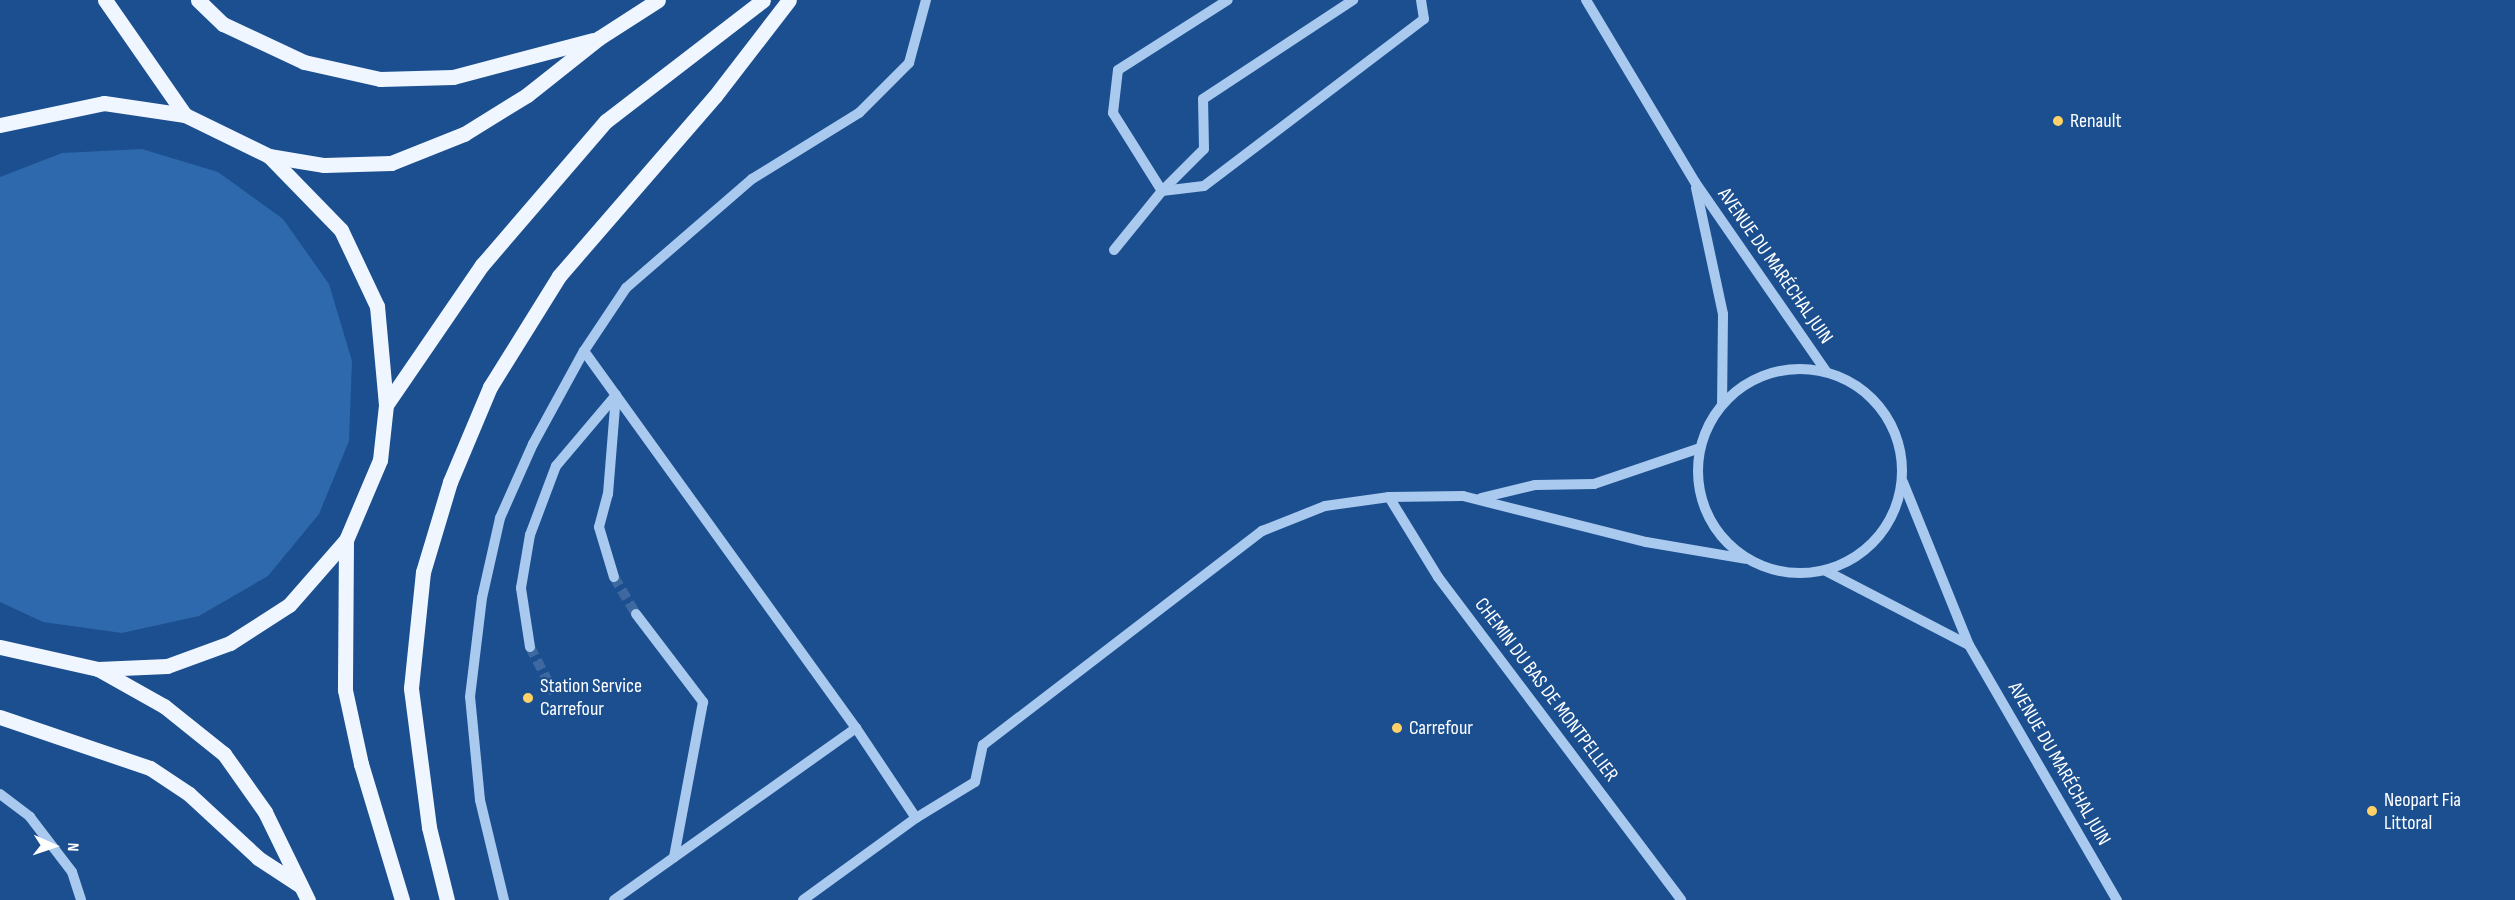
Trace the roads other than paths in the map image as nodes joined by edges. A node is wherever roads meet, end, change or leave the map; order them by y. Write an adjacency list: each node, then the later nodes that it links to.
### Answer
1 (105, 0): 12 (main road)
2 (198, 0): 11 (main road)
3 (658, 0): 11 (main road)
4 (763, 0): 22 (main road)
5 (789, 0): 44 (main road)
6 (926, 0): 18 (street)
7 (1228, 0): 16 (street)
8 (1353, 0): 16 (street)
9 (1421, 0): 16 (street)
10 (1586, 0): 15 (street, AVENUE DU MARÉCHAL JUIN)
11 (599, 38): 14 (main road)
12 (185, 115): 13 (main road); 14 (main road)
13 (0, 125)
14 (269, 156): 22 (main road)
15 (1695, 182): 19 (street, AVENUE DU MARÉCHAL JUIN); 21 (street, AVENUE DU MARÉCHAL JUIN)
16 (1162, 191): 17 (street)
17 (1114, 250)
18 (584, 351): 20 (street); 45 (street)
19 (1825, 370): 21 (street); 24 (street)
20 (616, 395): 30 (street); 34 (street); 37 (street)
21 (1722, 403): 23 (street)
22 (386, 405): 27 (main road)
23 (1700, 448): 26 (street); 28 (street)
24 (1902, 482): 29 (street); 32 (street, AVENUE DU MARÉCHAL JUIN)
25 (1389, 497): 26 (street); 39 (street); 48 (street, CHEMIN DU BAS DE MONTPELLIER)
26 (1478, 499): 28 (street)
27 (345, 540): 35 (main road); 43 (main road)
28 (1746, 559): 29 (street)
29 (1826, 571): 32 (street)
30 (614, 577)
31 (636, 614): 40 (street)
32 (1969, 645): 49 (street, AVENUE DU MARÉCHAL JUIN)
33 (0, 647): 35 (main road)
34 (530, 647)
35 (98, 669): 41 (main road)
36 (0, 717): 41 (main road)
37 (856, 728): 39 (street); 40 (street)
38 (0, 794): 42 (street)
39 (916, 818): 47 (street)
40 (674, 857): 46 (street)
41 (304, 893)
42 (81, 900)
43 (402, 900)
44 (447, 900)
45 (504, 900)
46 (614, 900)
47 (803, 900)
48 (1681, 900)
49 (2117, 900)

